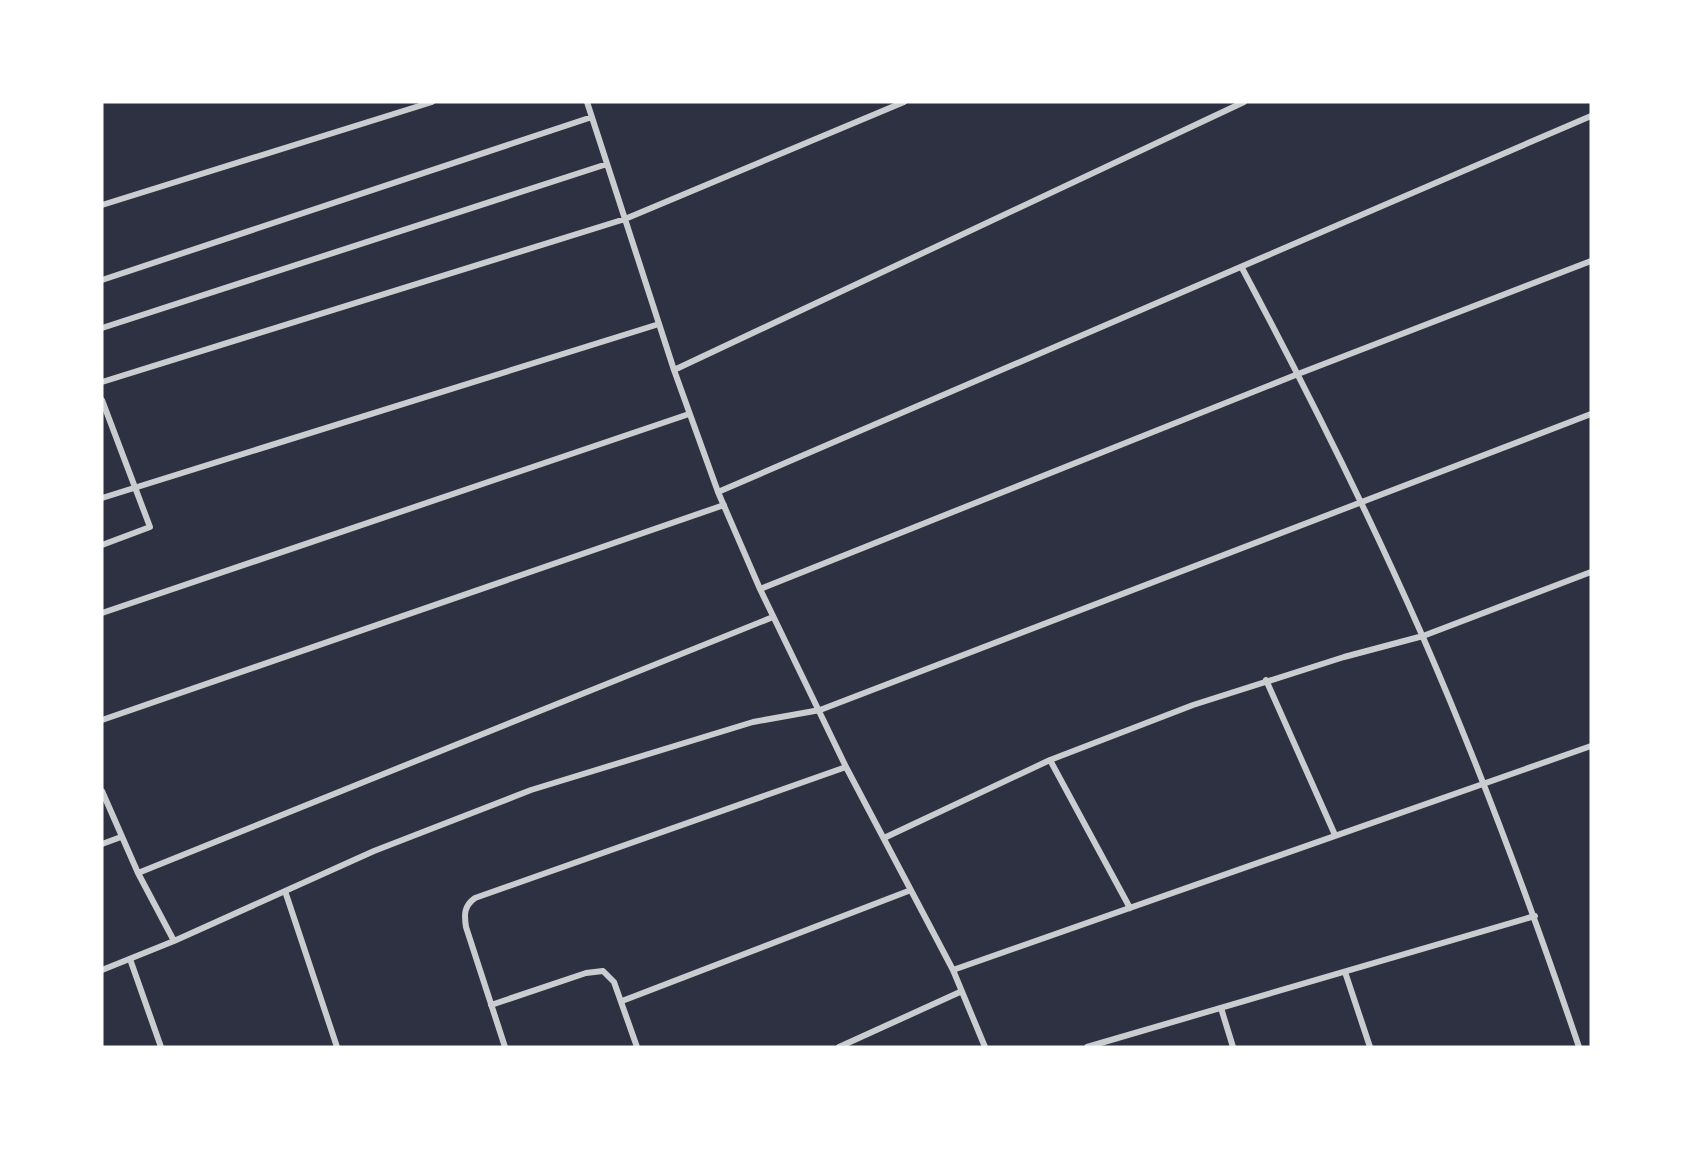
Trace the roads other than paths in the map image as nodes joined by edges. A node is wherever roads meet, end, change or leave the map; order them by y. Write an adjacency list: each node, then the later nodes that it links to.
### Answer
1 (432, 102): 8 (street)
2 (587, 102): 6 (street)
3 (904, 102): 9 (street)
4 (1244, 102): 15 (street)
5 (1591, 116): 11 (street)
6 (592, 117): 7 (street); 12 (street)
7 (607, 164): 9 (street); 14 (street)
8 (102, 205)
9 (625, 219): 13 (street); 17 (street)
10 (1591, 261): 16 (street)
11 (1242, 268): 16 (street); 22 (street)
12 (102, 280)
13 (659, 324): 15 (street); 21 (street)
14 (102, 328)
15 (674, 370): 19 (street)
16 (1298, 374): 24 (street); 28 (street)
17 (102, 382)
18 (102, 400): 21 (street)
19 (689, 414): 22 (street); 29 (street)
20 (1591, 414): 24 (street)
21 (135, 487): 23 (street); 26 (street)
22 (718, 492): 25 (street)
23 (102, 498)
24 (1362, 503): 31 (street); 33 (street)
25 (724, 505): 28 (street); 34 (street)
26 (102, 545)
27 (1591, 572): 31 (street)
28 (760, 588): 30 (street)
29 (102, 614)
30 (773, 617): 33 (street); 44 (street)
31 (1422, 636): 32 (street); 38 (street)
32 (1266, 680): 36 (street); 40 (street)
33 (820, 710): 37 (street); 46 (street)
34 (102, 720)
35 (1591, 746): 38 (street)
36 (1050, 760): 42 (street); 47 (street)
37 (846, 767): 42 (street); 56 (street)
38 (1483, 783): 40 (street); 48 (street)
39 (102, 791): 41 (street)
40 (1335, 835): 47 (street)
41 (121, 837): 43 (street); 44 (street)
42 (884, 838): 45 (street)
43 (102, 843)
44 (138, 873): 49 (street)
45 (911, 890): 52 (street); 55 (street)
46 (285, 891): 49 (street); 59 (street)
47 (1130, 908): 52 (street)
48 (1534, 916): 53 (street); 67 (street)
49 (174, 941): 50 (street)
50 (130, 959): 51 (street); 58 (street)
51 (102, 970)
52 (953, 970): 54 (street)
53 (1345, 972): 57 (street); 66 (street)
54 (960, 992): 62 (street); 63 (street)
55 (622, 1001): 56 (street); 61 (street)
56 (491, 1005): 60 (street)
57 (1221, 1008): 64 (street); 65 (street)
58 (161, 1047)
59 (337, 1047)
60 (504, 1047)
61 (637, 1047)
62 (839, 1047)
63 (986, 1047)
64 (1087, 1047)
65 (1233, 1047)
66 (1370, 1047)
67 (1579, 1047)

